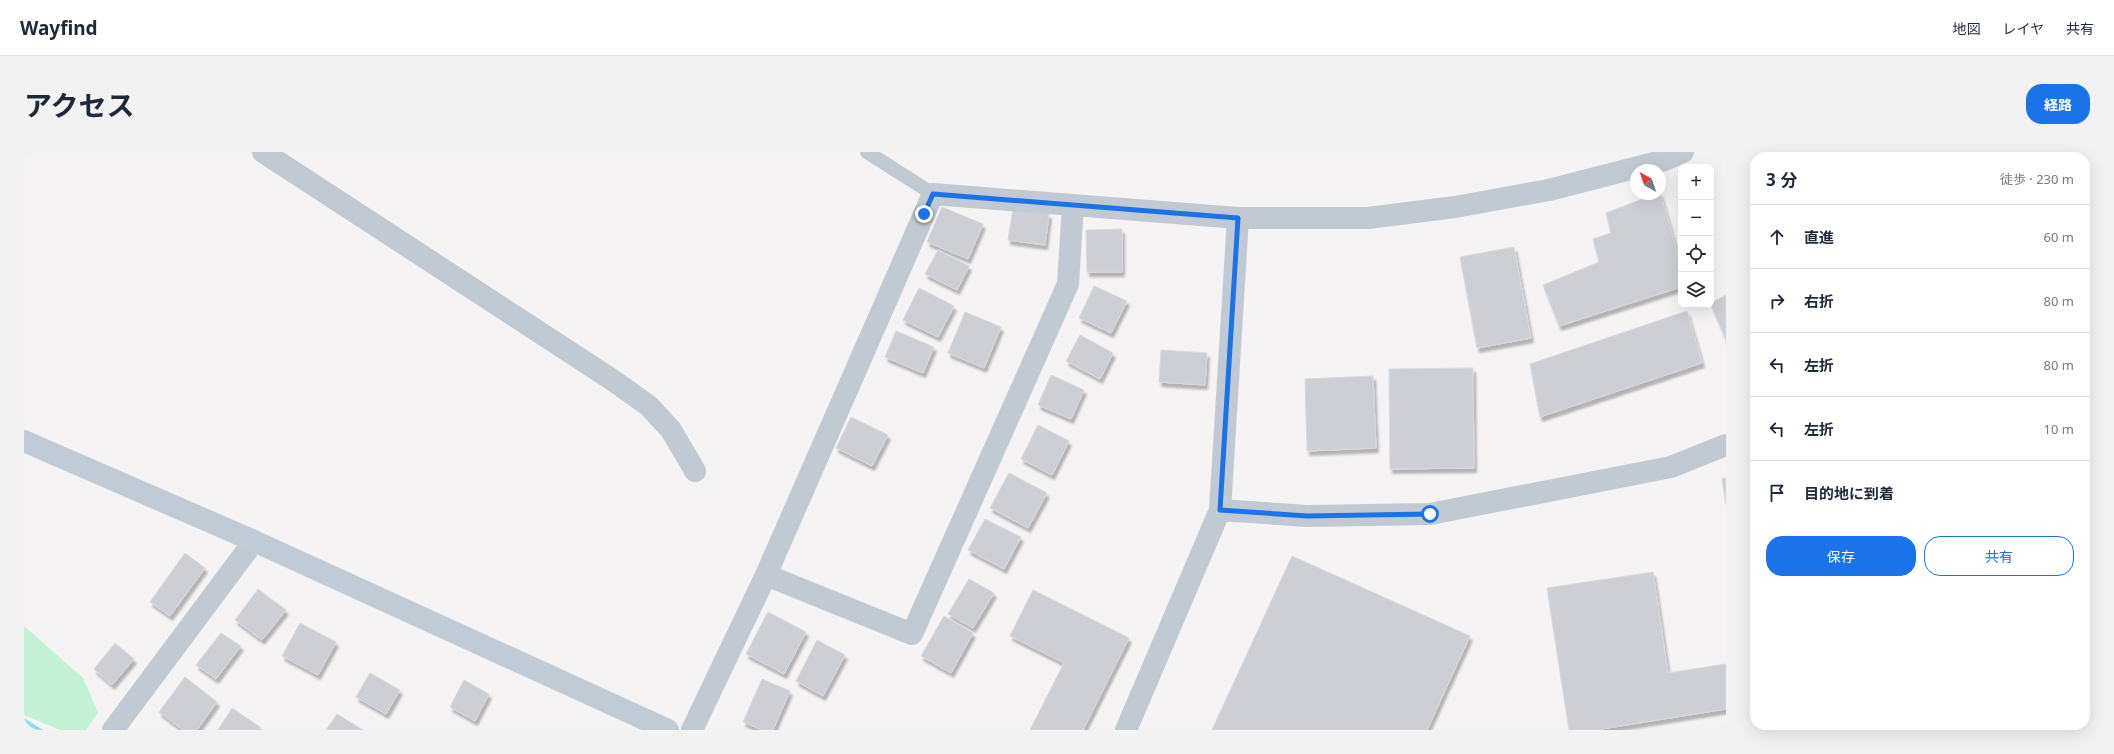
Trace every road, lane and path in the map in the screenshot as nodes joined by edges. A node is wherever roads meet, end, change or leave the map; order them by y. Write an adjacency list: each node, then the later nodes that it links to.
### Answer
1 (263, 152): 9 (street)
2 (867, 152): 4 (lane)
3 (1683, 152): 6 (street)
4 (933, 194): 5 (street); 12 (street)
5 (1073, 205): 6 (street); 12 (street)
6 (1238, 218): 10 (street)
7 (24, 441): 11 (street)
8 (1726, 445): 10 (street)
9 (695, 471)
10 (1220, 510): 16 (street)
11 (254, 541): 13 (street); 14 (street)
12 (766, 575): 15 (street)
13 (113, 730)
14 (668, 730)
15 (692, 730)
16 (1126, 730)

